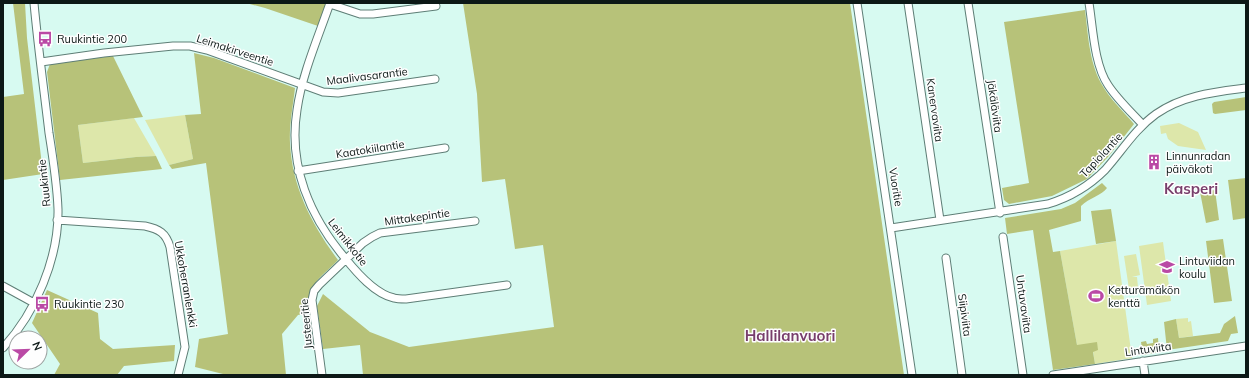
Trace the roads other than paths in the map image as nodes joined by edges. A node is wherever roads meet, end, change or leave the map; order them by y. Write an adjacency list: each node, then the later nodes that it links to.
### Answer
1 (34, 3): 8 (street, Ruukintie)
2 (330, 3): 7 (street); 10 (street, Leimikkotie)
3 (857, 3): 19 (street, Vuoritie)
4 (908, 3): 17 (street, Kanervaviita)
5 (968, 3): 15 (street, Jäkäläviita)
6 (1089, 3): 12 (street)
7 (436, 6)
8 (41, 62): 10 (street, Leimakirveentie); 16 (street, Ruukintie)
9 (435, 79): 10 (street, Maalivasarantie)
10 (302, 84): 14 (street, Leimikkotie)
11 (1246, 88): 12 (street, Tapiolantie)
12 (1142, 125): 15 (street, Tapiolantie)
13 (445, 148): 14 (street, Kaatokiilantie)
14 (298, 171): 22 (street, Leimikkotie)
15 (1000, 212): 17 (street, Tapiolantie)
16 (57, 220): 25 (street, Ruukintie); 30 (street, Ukkoherranlenkki)
17 (940, 220): 19 (street, Tapiolantie)
18 (475, 221): 22 (street, Mittakepintie)
19 (891, 228): 32 (street, Vuoritie)
20 (1002, 237): 34 (street, Untuvaviita)
21 (946, 258): 33 (street, Siipiviita)
22 (346, 259): 23 (street, Leimikkotie); 31 (street, Justeeritie)
23 (507, 285)
24 (3, 286): 25 (street)
25 (34, 303): 27 (street, Ruukintie)
26 (1246, 346): 28 (street, Lintuviita)
27 (3, 348)
28 (1143, 361): 29 (street, Lintuviita); 36 (street)
29 (1084, 372): 35 (street, Lintuviita)
30 (178, 375)
31 (322, 375)
32 (912, 375)
33 (962, 375)
34 (1023, 375)
35 (1053, 375)
36 (1145, 375)

